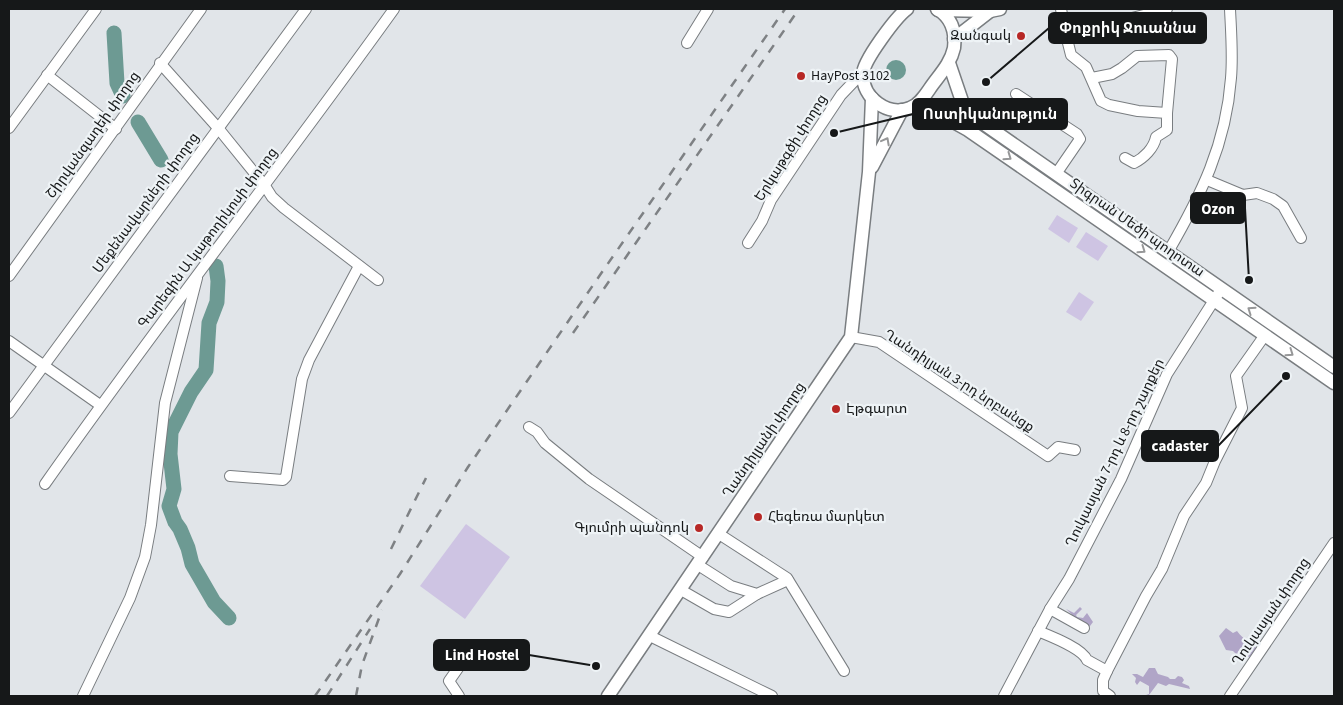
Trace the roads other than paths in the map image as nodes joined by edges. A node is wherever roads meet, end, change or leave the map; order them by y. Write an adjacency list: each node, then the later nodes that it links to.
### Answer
1 (96, 9): 18 (street)
2 (201, 9): 15 (street, Շիրվանզադեի փողոց)
3 (306, 9): 26 (street, Մեքենավարների փողոց)
4 (394, 9): 32 (street, Գարեգին Ա կաթողիկոսի փողոց)
5 (708, 9): 14 (street)
6 (907, 9): 17 (main road)
7 (938, 9): 11 (main road); 13 (main road)
8 (1061, 9): 12 (street)
9 (1167, 9): 12 (street)
10 (1230, 9): 31 (street)
11 (995, 10): 13 (main road)
12 (1066, 35): 19 (street)
13 (954, 39): 16 (main road)
14 (687, 43)
15 (160, 63): 26 (street); 27 (street, Շիրվանզադեի փողոց)
16 (949, 63): 22 (main road); 30 (main road, Տիգրան Մեծի պողոտա)
17 (862, 73): 21 (main road); 34 (street, Երկաթգծի փողոց)
18 (47, 75): 25 (street); 27 (street)
19 (1092, 78): 24 (street); 24 (street)
20 (1016, 94): 30 (street)
21 (872, 98): 23 (main road); 29 (main road, Ղանդիլյանի փողոց)
22 (918, 103): 23 (main road); 41 (main road, Տիգրան Մեծի պողոտա, one-way to 41)
23 (902, 110): 29 (main road, Ղանդիլյանի փողոց, one-way to 23)
24 (1167, 113): 28 (street)
25 (9, 128)
26 (218, 128): 32 (street); 45 (street, Մեքենավարների փողոց)
27 (116, 129): 38 (street, Շիրվանզադեի փողոց)
28 (1125, 158)
29 (869, 172): 43 (main road, Ղանդիլյանի փողոց)
30 (1056, 174): 35 (main road, Տիգրան Մեծի պողոտա)
31 (1207, 180): 33 (street); 35 (street)
32 (265, 186): 36 (street); 37 (street, Գարեգին Ա կաթողիկոսի փողոց)
33 (1301, 238)
34 (748, 242)
35 (1168, 252): 40 (main road, Տիգրան Մեծի պողոտա)
36 (359, 266): 39 (street); 52 (street)
37 (198, 272): 48 (street, Գարեգին Ա կաթողիկոսի փողոց); 68 (street)
38 (9, 276)
39 (378, 280)
40 (1221, 289): 41 (street, Ղուկասյան 7-րդ և 8-րդ շարքեր); 46 (main road, Տիգրան Մեծի պողոտա, one-way to 40)
41 (1214, 300): 42 (main road, Տիգրան Մեծի պողոտա); 60 (street, Ղուկասյան 7-րդ և 8-րդ շարքեր)
42 (1265, 336): 47 (main road, Տիգրան Մեծի պողոտա, one-way to 47); 65 (street)
43 (851, 337): 51 (street, Ղանդիլյան 3-րդ նրբանցք); 54 (main road, Ղանդիլյանի փողոց)
44 (9, 340): 45 (street)
45 (44, 365): 48 (street); 49 (street, Մեքենավարների փողոց)
46 (1334, 367)
47 (1334, 383)
48 (100, 405): 53 (street, Գարեգին Ա կաթողիկոսի փողոց)
49 (9, 413)
50 (529, 427): 56 (street)
51 (1075, 450)
52 (230, 476)
53 (45, 484)
54 (720, 534): 56 (main road, Ղանդիլյանի փողոց); 57 (street)
55 (1334, 543): 73 (street, Ղուկասյան փողոց)
56 (701, 561): 58 (main road, Ղանդիլյանի փողոց); 59 (street)
57 (788, 580): 59 (street); 66 (street)
58 (681, 590): 59 (street); 63 (main road, Ղանդիլյանի փողոց)
59 (757, 594)
60 (1050, 609): 61 (street); 62 (street, Ղուկասյան 7-րդ և 8-րդ շարքեր)
61 (1084, 628)
62 (1038, 631): 65 (street); 72 (street, Ղուկասյան 7-րդ և 8-րդ շարքեր)
63 (650, 636): 70 (main road, Ղանդիլյանի փողոց); 71 (street)
64 (468, 654): 69 (street)
65 (1107, 670): 67 (street)
66 (844, 671)
67 (1106, 694)
68 (83, 696)
69 (460, 696)
70 (608, 696)
71 (772, 696)
72 (1004, 696)
73 (1230, 696)

